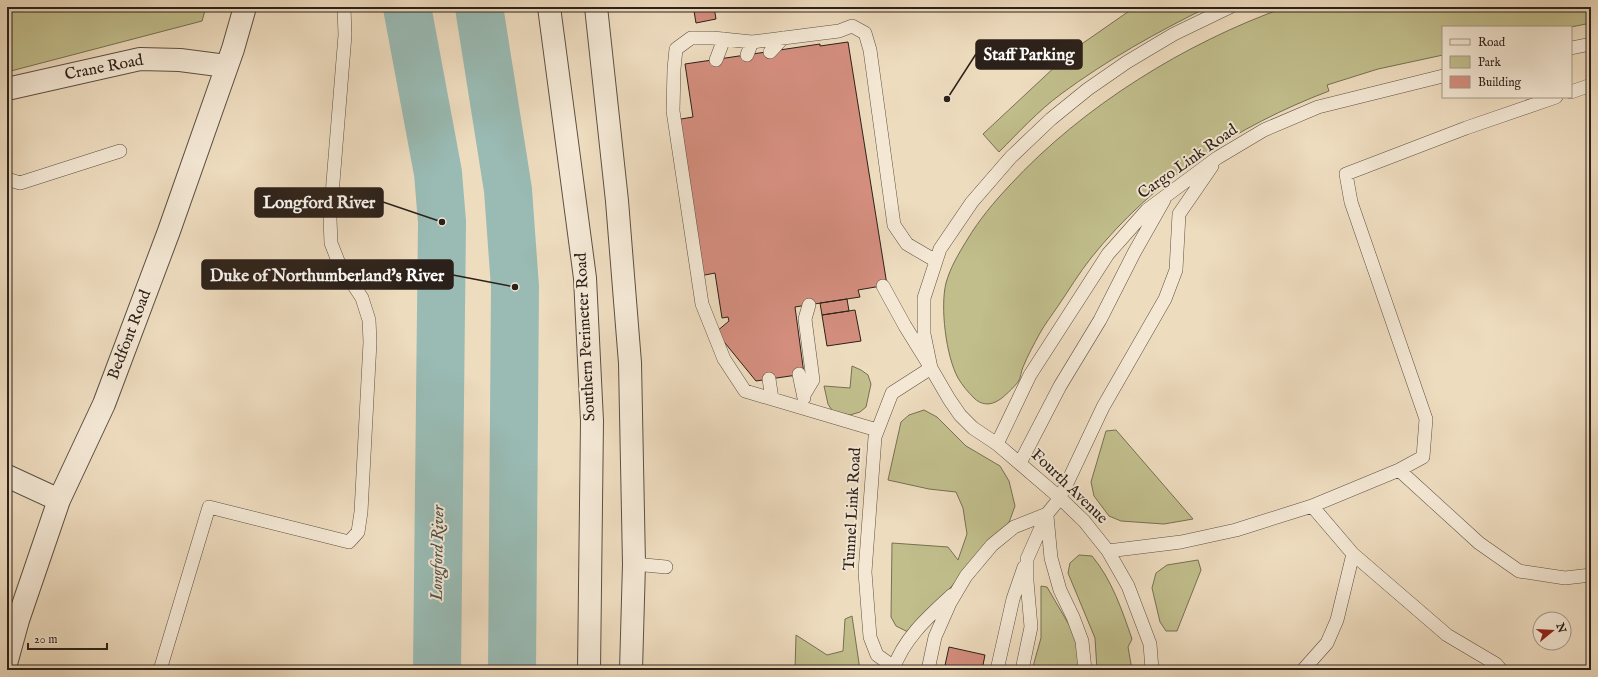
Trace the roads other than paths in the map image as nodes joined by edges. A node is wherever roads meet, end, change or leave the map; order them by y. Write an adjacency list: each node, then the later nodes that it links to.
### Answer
1 (245, 7): 14 (street, Bedfont Road)
2 (344, 7): 51 (lane)
3 (549, 7): 52 (street, Southern Perimeter Road)
4 (596, 7): 45 (street)
5 (1230, 7): 24 (lane)
6 (783, 38): 8 (lane); 11 (lane); 24 (lane)
7 (724, 39): 8 (lane); 13 (lane); 31 (lane)
8 (752, 42): 12 (lane)
9 (1591, 44): 10 (lane)
10 (1572, 48)
11 (770, 52)
12 (747, 55)
13 (716, 60)
14 (226, 66): 17 (street, Crane Road); 39 (street, Bedfont Road)
15 (1442, 76): 21 (lane, Cargo Link Road)
16 (1591, 85): 18 (lane)
17 (8, 91)
18 (1572, 92)
19 (1553, 98): 36 (lane)
20 (120, 151): 22 (lane)
21 (1218, 158): 23 (lane, Cargo Link Road); 38 (lane)
22 (7, 179)
23 (1167, 195): 34 (lane, Cargo Link Road); 35 (lane)
24 (936, 261): 27 (lane)
25 (883, 286): 27 (lane)
26 (809, 305): 30 (lane)
27 (931, 368): 33 (lane, Tunnel Link Road); 34 (lane)
28 (799, 374): 30 (lane)
29 (769, 379): 31 (lane)
30 (804, 395): 32 (lane)
31 (772, 399): 32 (lane)
32 (807, 410): 33 (lane)
33 (877, 430): 50 (lane, Tunnel Link Road)
34 (997, 444): 35 (lane, Fourth Avenue)
35 (1020, 463): 38 (lane, Fourth Avenue)
36 (1399, 470): 40 (lane); 47 (lane)
37 (7, 476): 39 (street)
38 (1060, 498): 41 (lane); 42 (lane, Fourth Avenue)
39 (59, 500): 49 (street, Bedfont Road)
40 (1312, 506): 42 (lane); 43 (lane)
41 (1047, 514): 44 (lane); 48 (lane); 57 (lane)
42 (1108, 551): 58 (lane, Fourth Avenue)
43 (1353, 554): 59 (lane); 60 (lane)
44 (1027, 559): 55 (lane); 56 (lane)
45 (634, 564): 46 (lane); 53 (street)
46 (666, 567)
47 (1591, 575)
48 (958, 590): 50 (lane); 54 (lane)
49 (7, 660)
50 (894, 668)
51 (160, 670)
52 (589, 670)
53 (631, 670)
54 (928, 670)
55 (997, 670)
56 (1022, 670)
57 (1085, 670)
58 (1152, 670)
59 (1303, 670)
60 (1501, 670)

